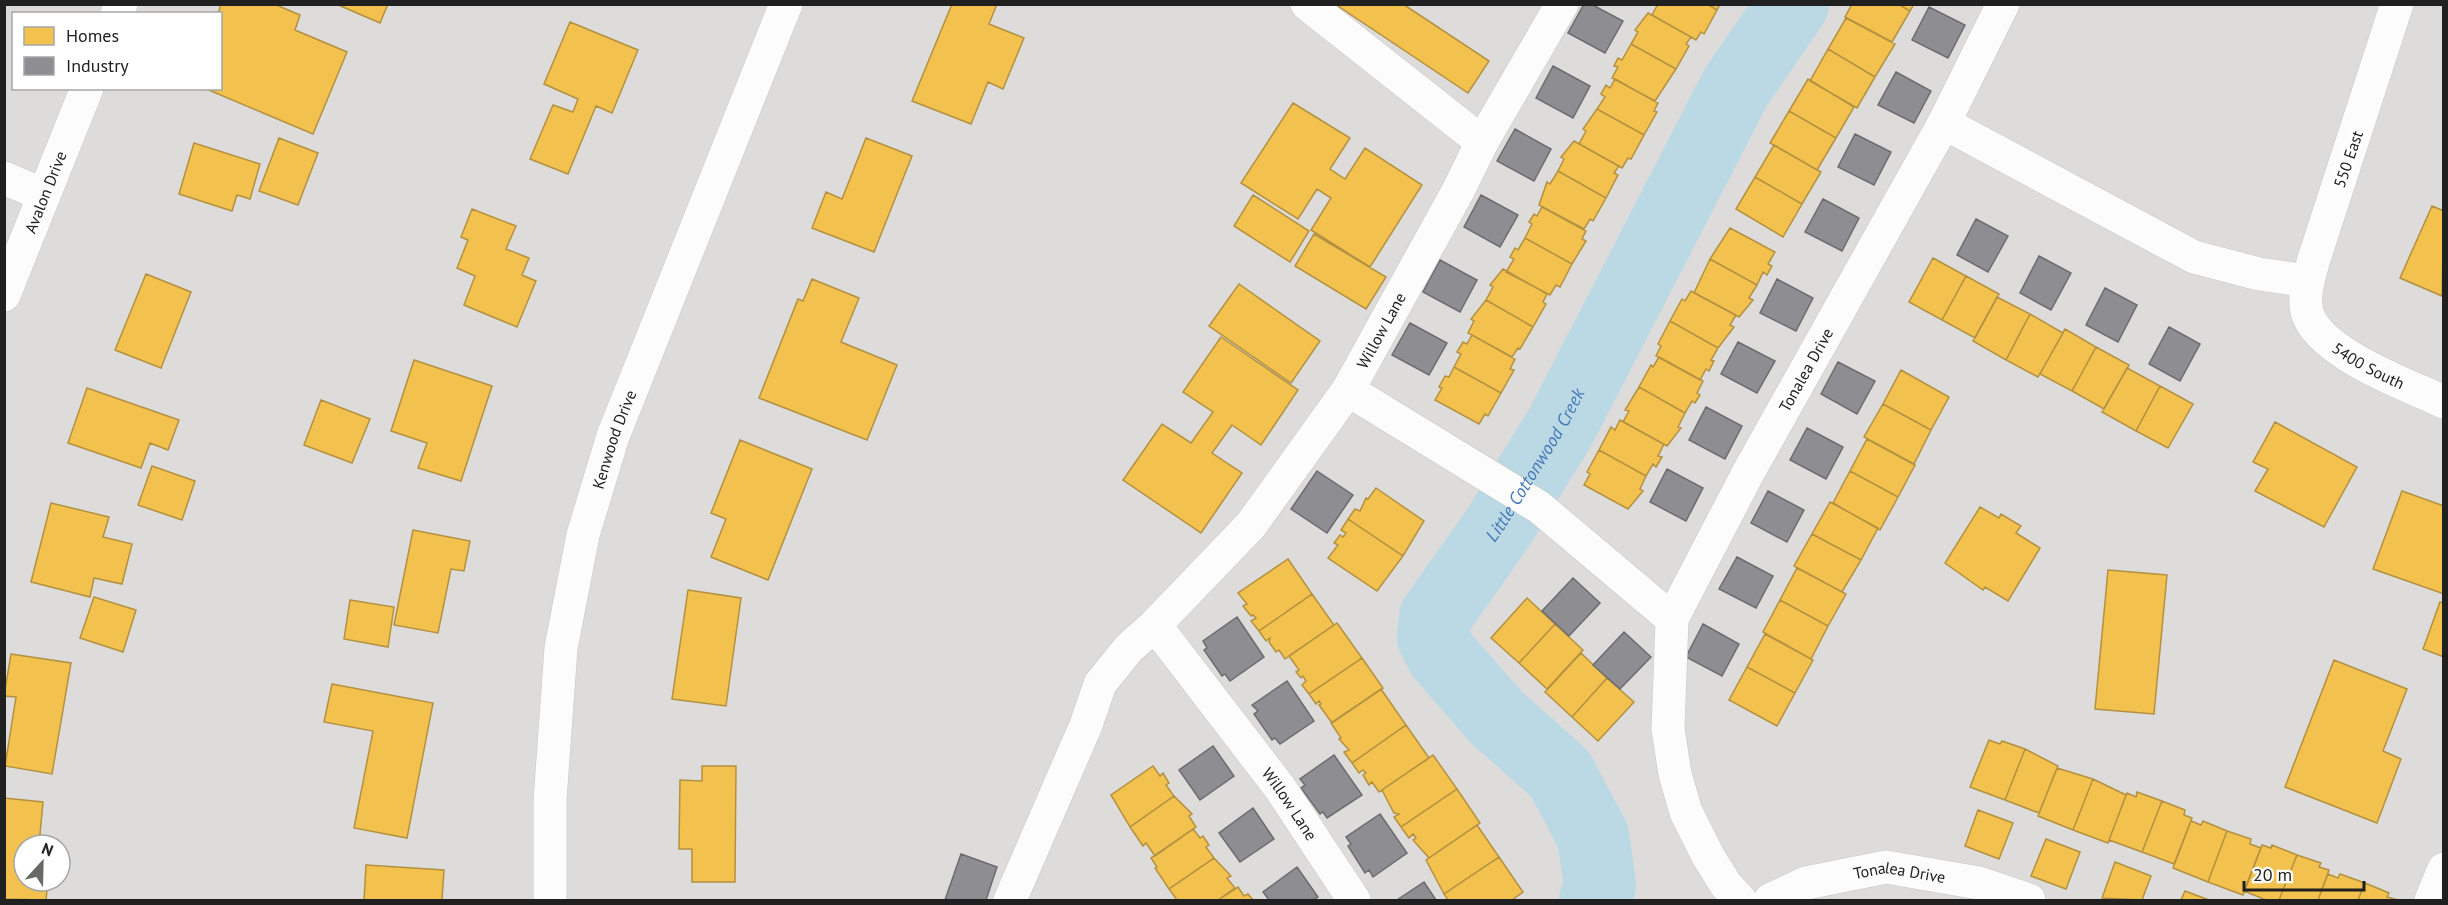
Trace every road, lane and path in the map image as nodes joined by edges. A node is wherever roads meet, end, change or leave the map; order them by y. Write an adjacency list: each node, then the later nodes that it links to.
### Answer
1 (786, 4): 19 (street, Kenwood Drive)
2 (1307, 4): 8 (street)
3 (1562, 4): 8 (street, Willow Lane)
4 (2003, 4): 7 (street, Tonalea Drive)
5 (2397, 4): 11 (street, 550 East)
6 (86, 90): 10 (street, Avalon Drive)
7 (1944, 123): 11 (street); 16 (street, Tonalea Drive)
8 (1482, 142): 14 (street, Willow Lane)
9 (4, 178): 10 (street)
10 (44, 195): 12 (street, Avalon Drive)
11 (2308, 281): 13 (street, 550 East)
12 (4, 295)
13 (2307, 313): 15 (street, 5400 South)
14 (1348, 390): 16 (street); 17 (street, Willow Lane)
15 (2444, 402)
16 (1672, 619): 22 (street, Tonalea Drive)
17 (1155, 625): 20 (street, Willow Lane); 21 (street, Willow Lane)
18 (2444, 869): 25 (street)
19 (550, 900)
20 (1010, 900)
21 (1354, 900)
22 (1740, 900)
23 (1770, 900): 24 (street, Tonalea Drive)
24 (2029, 900)
25 (2431, 900)

